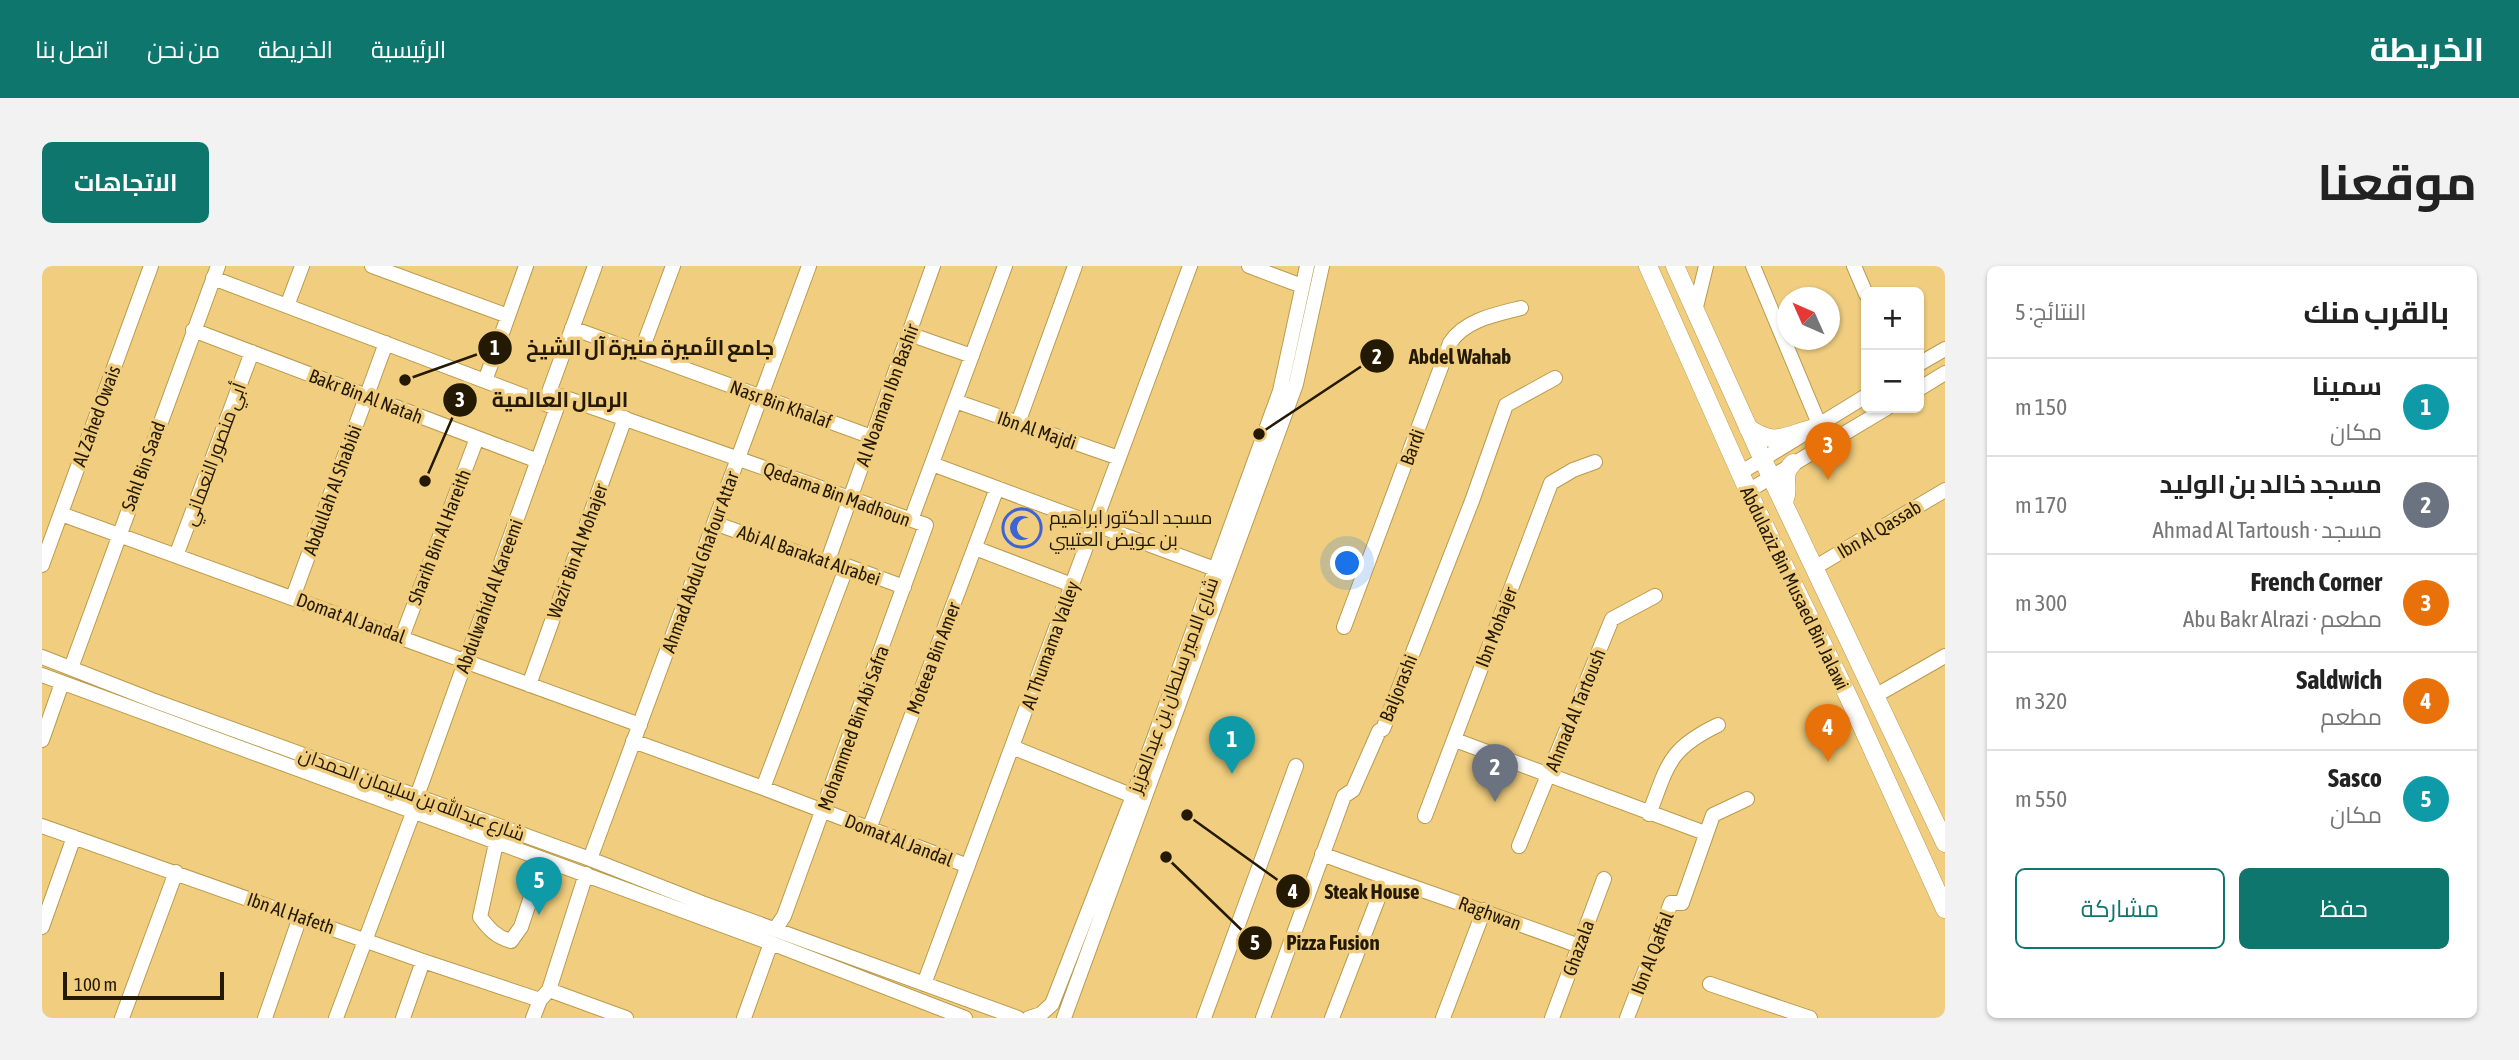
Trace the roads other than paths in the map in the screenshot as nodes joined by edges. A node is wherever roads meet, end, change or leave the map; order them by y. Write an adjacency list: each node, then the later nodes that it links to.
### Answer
1 (151, 266): 66 (street, Al Zahed Owais)
2 (302, 266): 23 (street)
3 (372, 266): 26 (street)
4 (526, 266): 26 (street)
5 (595, 266): 27 (street, Abdulwahid Al Kareemi)
6 (673, 266): 33 (street)
7 (809, 266): 41 (street, Ahmad Abdul Ghafour Attar)
8 (933, 266): 29 (street, Al Noaman Ibn Bashir)
9 (1005, 266): 34 (street)
10 (1074, 266): 47 (street)
11 (1190, 266): 53 (street, Al Thumama Valley)
12 (1249, 266): 21 (street)
13 (1307, 266): 21 (street, شارع الامير سلطان بن عبدالعزيز)
14 (1322, 266): 146 (street)
15 (1648, 266): 59 (main road, Abdulaziz Bin Musaed Bin Jalawi)
16 (1675, 266): 25 (main road, Abdulaziz Bin Musaed Bin Jalawi)
17 (1706, 266): 25 (street)
18 (1754, 266): 48 (street)
19 (1854, 266): 22 (street)
20 (216, 272): 23 (street, Qedama Bin Madhoun); 28 (street, Sahl Bin Saad)
21 (1303, 286): 78 (street, شارع الامير سلطان بن عبدالعزيز)
22 (1863, 287)
23 (287, 306): 30 (street, Qedama Bin Madhoun)
24 (1521, 308): 83 (street, Bardi)
25 (1695, 311): 49 (main road, Abdulaziz Bin Musaed Bin Jalawi)
26 (508, 316): 38 (street)
27 (572, 328): 33 (street, Nasr Bin Khalaf); 42 (street, Abdulwahid Al Kareemi)
28 (193, 330): 32 (street, Bakr Bin Al Natah); 71 (street, Sahl Bin Saad)
29 (909, 334): 34 (street); 50 (street, Al Noaman Ibn Bashir)
30 (386, 343): 38 (street, Qedama Bin Madhoun); 40 (street, Abdullah Al Shabibi)
31 (1945, 349): 35 (street)
32 (252, 352): 40 (street, Bakr Bin Al Natah); 73 (street, أبي منصور النعماني)
33 (641, 352): 41 (street, Nasr Bin Khalaf)
34 (972, 356): 44 (street)
35 (1924, 361)
36 (1945, 373): 39 (street)
37 (1555, 378): 116 (street, Baljorashi)
38 (485, 381): 42 (street, Qedama Bin Madhoun)
39 (1924, 386)
40 (367, 396): 51 (street, Bakr Bin Al Natah); 82 (street, Abdullah Al Shabibi)
41 (761, 396): 50 (street, Nasr Bin Khalaf); 52 (street, Ahmad Abdul Ghafour Attar)
42 (556, 399): 46 (street, Qedama Bin Madhoun); 55 (street, Abdulwahid Al Kareemi)
43 (1861, 399): 48 (street)
44 (955, 401): 47 (street, Ibn Al Majdi); 58 (street)
45 (1878, 413): 57 (street)
46 (625, 418): 52 (street, Qedama Bin Madhoun); 91 (street, Wazir Bin Al Mohajer)
47 (1018, 423): 53 (street, Ibn Al Majdi)
48 (1815, 427): 49 (main road); 54 (street)
49 (1748, 428): 54 (main road, Abdulaziz Bin Musaed Bin Jalawi)
50 (872, 437): 64 (street, Al Noaman Ibn Bashir)
51 (477, 438): 55 (street, Bakr Bin Al Natah); 84 (street, Sharih Bin Al Hareith)
52 (738, 458): 64 (street, Qedama Bin Madhoun); 68 (street, Ahmad Abdul Ghafour Attar)
53 (1119, 458): 69 (street, Al Thumama Valley)
54 (1763, 460): 59 (street); 60 (main road, Abdulaziz Bin Musaed Bin Jalawi)
55 (538, 461): 87 (street, Abdulwahid Al Kareemi)
56 (1595, 462): 96 (street, Ibn Mohajer)
57 (1793, 463): 60 (street); 65 (main road)
58 (932, 464): 61 (street); 67 (street)
59 (1740, 473): 63 (main road, Abdulaziz Bin Musaed Bin Jalawi)
60 (1770, 477): 63 (street); 65 (main road, Abdulaziz Bin Musaed Bin Jalawi)
61 (997, 488): 69 (street); 72 (street, Moteea Bin Amer)
62 (1945, 490): 77 (street, Ibn Al Qassab)
63 (1748, 491): 124 (main road, Abdulaziz Bin Musaed Bin Jalawi)
64 (850, 498): 67 (street, Qedama Bin Madhoun); 74 (street, Al Noaman Ibn Bashir)
65 (1783, 502): 77 (main road, Abdulaziz Bin Musaed Bin Jalawi)
66 (61, 514): 71 (street, Domat Al Jandal); 75 (street, Al Zahed Owais)
67 (911, 520): 70 (street, Qedama Bin Madhoun)
68 (714, 523): 74 (street, Abi Al Barakat Alrabei); 93 (street, Ahmad Abdul Ghafour Attar)
69 (1095, 523): 78 (street); 79 (street, Al Thumama Valley)
70 (926, 525): 80 (street, Mohammed Bin Abi Safra)
71 (118, 535): 73 (street, Domat Al Jandal); 88 (street, Sahl Bin Saad)
72 (975, 548): 79 (street); 110 (street, Moteea Bin Amer)
73 (176, 556): 82 (street, Domat Al Jandal)
74 (827, 563): 76 (street, Abi Al Barakat Alrabei)
75 (42, 565)
76 (847, 566): 80 (street, Abi Al Barakat Alrabei); 101 (street)
77 (1814, 568): 92 (main road, Abdulaziz Bin Musaed Bin Jalawi)
78 (1215, 569): 103 (street, شارع الامير سلطان بن عبدالعزيز)
79 (1072, 585): 98 (street, Al Thumama Valley)
80 (904, 587): 105 (street, Mohammed Bin Abi Safra)
81 (1656, 596): 100 (street, Ahmad Al Tartoush)
82 (293, 597): 84 (street, Domat Al Jandal)
83 (1344, 627)
84 (402, 637): 87 (street, Domat Al Jandal)
85 (1945, 656): 92 (street)
86 (42, 657): 88 (street, شارع عبدالله بن سليمان الحمدان)
87 (464, 662): 91 (street, Domat Al Jandal); 102 (street, Abdulwahid Al Kareemi)
88 (71, 668): 102 (street, شارع عبدالله بن سليمان الحمدان)
89 (42, 675): 90 (street, شارع عبدالله بن سليمان الحمدان)
90 (62, 683): 95 (street); 106 (street, شارع عبدالله بن سليمان الحمدان)
91 (528, 685): 93 (street, Domat Al Jandal)
92 (1875, 696): 114 (main road, Abdulaziz Bin Musaed Bin Jalawi)
93 (640, 725): 97 (street, Ahmad Abdul Ghafour Attar)
94 (1718, 725): 107 (street)
95 (42, 740)
96 (1455, 740): 100 (street); 108 (street, Ibn Mohajer)
97 (634, 741): 101 (street, Domat Al Jandal); 117 (street, Ahmad Abdul Ghafour Attar)
98 (1012, 747): 103 (street); 119 (street, Al Thumama Valley)
99 (1296, 766): 147 (street)
100 (1549, 776): 107 (street); 115 (street, Ahmad Al Tartoush)
101 (763, 788): 105 (street, Domat Al Jandal)
102 (418, 796): 117 (street, شارع عبدالله بن سليمان الحمدان)
103 (1133, 796): 136 (street, شارع الامير سلطان بن عبدالعزيز)
104 (1747, 799): 111 (street, Ibn Al Qaffal)
105 (822, 811): 110 (street, Domat Al Jandal); 128 (street, Mohammed Bin Abi Safra)
106 (413, 813): 113 (street, شارع عبدالله بن سليمان الحمدان); 129 (street)
107 (1649, 814): 111 (street)
108 (1425, 816)
109 (42, 826): 112 (street, Ibn Al Hafeth)
110 (869, 829): 119 (street, Domat Al Jandal)
111 (1705, 834): 152 (street, Ibn Al Qaffal)
112 (74, 837): 120 (street, Ibn Al Hafeth); 127 (street)
113 (496, 843): 118 (street, شارع عبدالله بن سليمان الحمدان); 118 (street)
114 (1945, 843)
115 (1519, 846)
116 (1322, 854): 122 (street, Raghwan); 148 (street, Baljorashi)
117 (590, 859): 128 (street, شارع عبدالله بن سليمان الحمدان)
118 (543, 861): 121 (street, شارع عبدالله بن سليمان الحمدان)
119 (968, 866): 133 (street, Al Thumama Valley)
120 (176, 872): 126 (street, Ibn Al Hafeth); 137 (street)
121 (586, 874): 130 (street, شارع عبدالله بن سليمان الحمدان); 135 (street)
122 (1386, 878): 125 (street, Raghwan); 149 (street)
123 (1604, 879): 131 (street, Ghazala)
124 (1945, 909)
125 (1484, 910): 131 (street, Raghwan); 150 (street)
126 (300, 917): 129 (street, Ibn Al Hafeth); 138 (street)
127 (42, 927)
128 (776, 928): 133 (street, شارع عبدالله بن سليمان الحمدان)
129 (366, 939): 132 (street, Ibn Al Hafeth); 139 (street)
130 (771, 943): 143 (street); 144 (street, شارع عبدالله بن سليمان الحمدان)
131 (1579, 946): 151 (street, Ghazala)
132 (423, 961): 135 (street, Ibn Al Hafeth); 140 (street)
133 (924, 984): 145 (street, شارع عبدالله بن سليمان الحمدان)
134 (1710, 984): 153 (street)
135 (544, 995): 141 (street); 142 (street, Ibn Al Hafeth)
136 (1042, 1013)
137 (122, 1018)
138 (265, 1018)
139 (336, 1018)
140 (403, 1018)
141 (533, 1018)
142 (626, 1018)
143 (744, 1018)
144 (965, 1018)
145 (1018, 1018)
146 (1063, 1018)
147 (1204, 1018)
148 (1263, 1018)
149 (1332, 1018)
150 (1443, 1018)
151 (1552, 1018)
152 (1627, 1018)
153 (1810, 1018)

